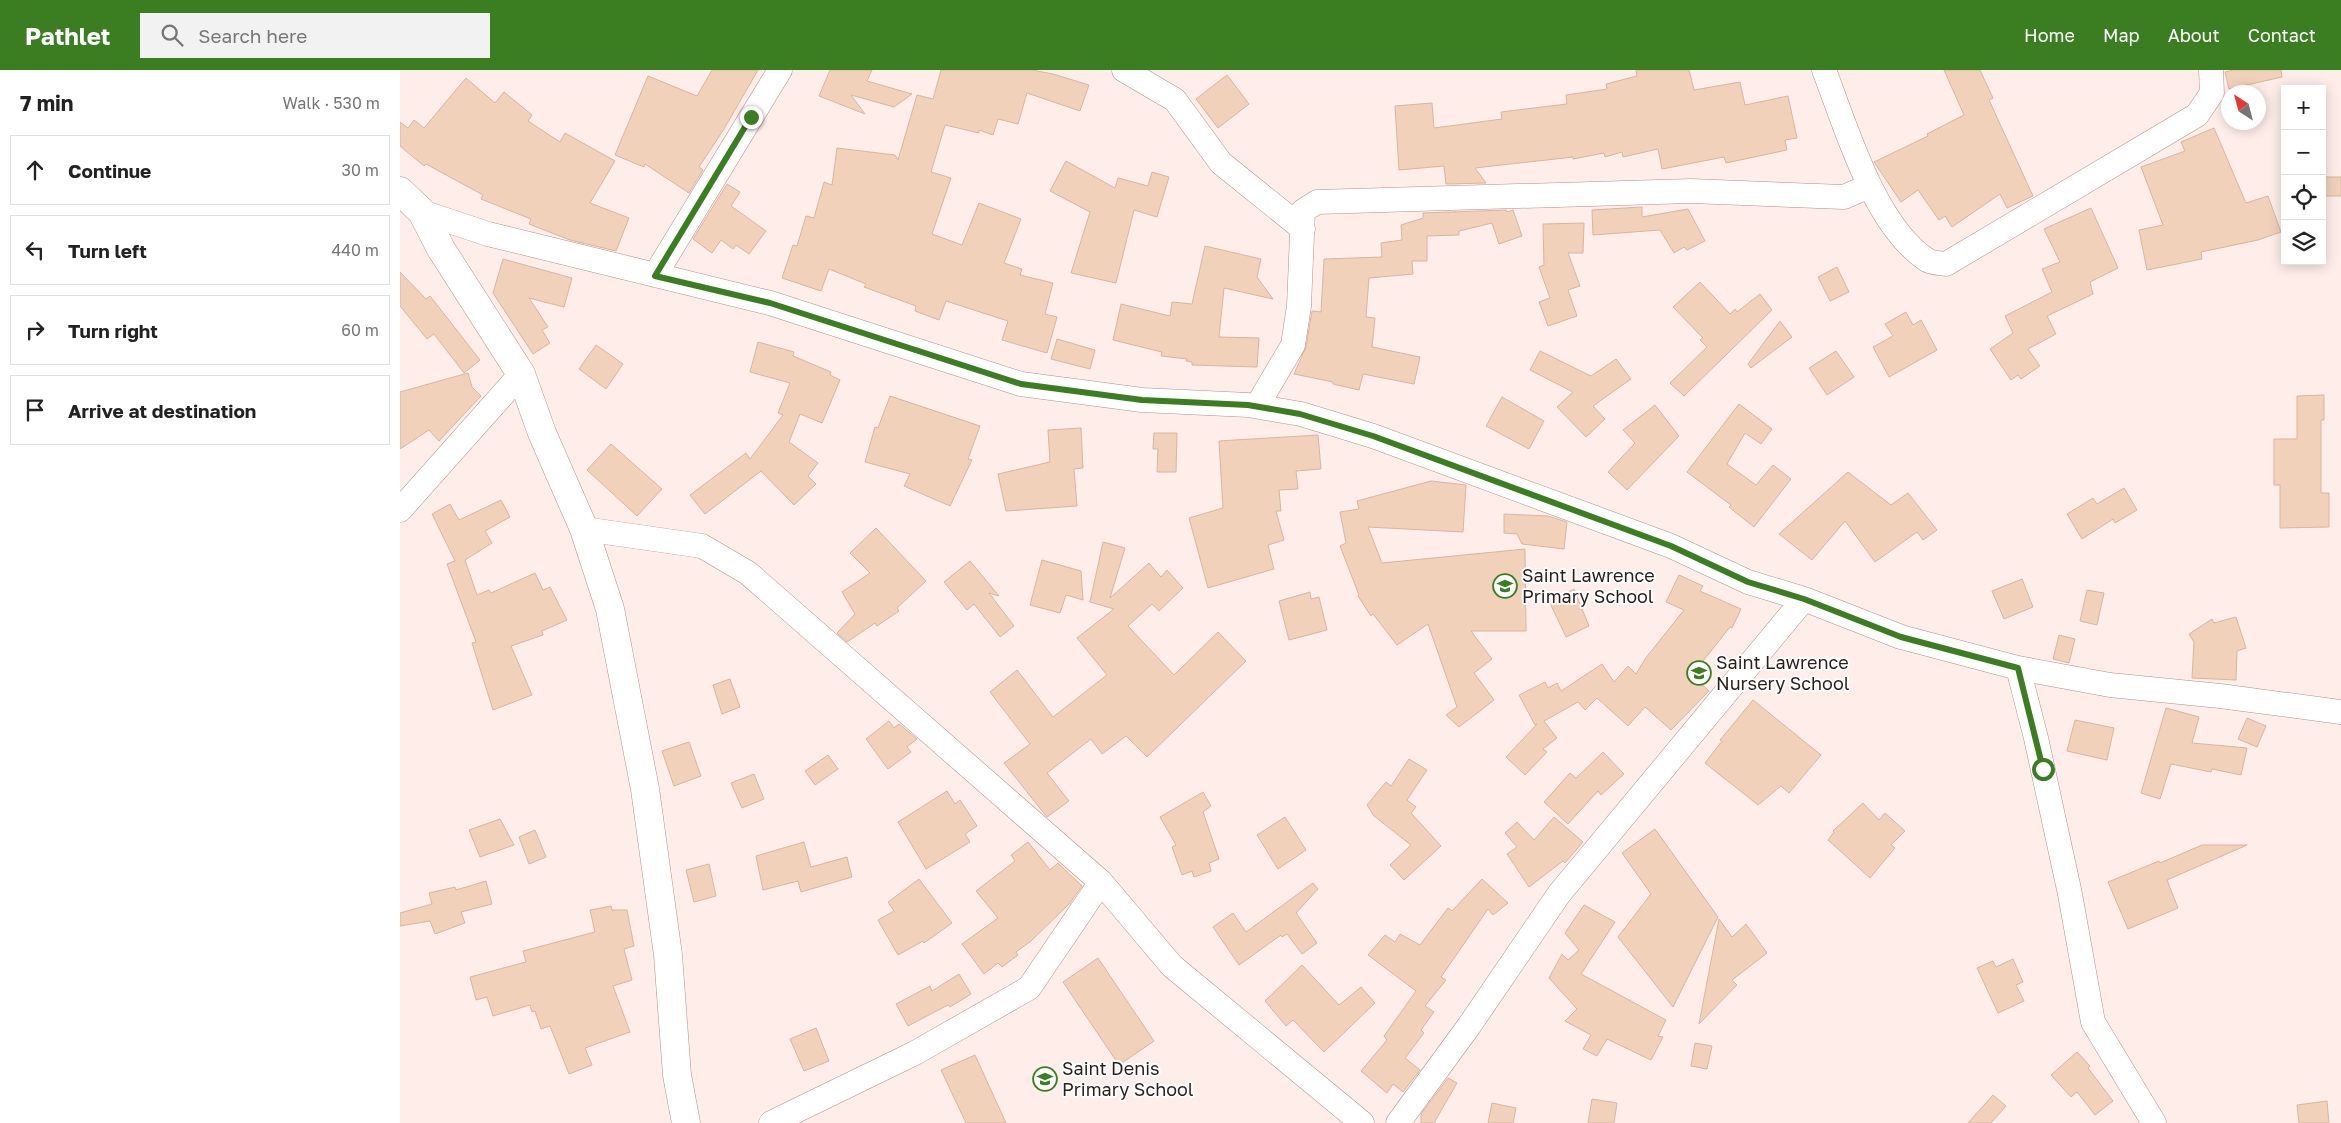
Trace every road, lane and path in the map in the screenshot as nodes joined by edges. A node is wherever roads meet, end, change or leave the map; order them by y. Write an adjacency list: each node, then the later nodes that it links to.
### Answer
1 (780, 70): 9 (street)
2 (1124, 70): 8 (street)
3 (1824, 70): 5 (street)
4 (2212, 70): 5 (street)
5 (1869, 186): 8 (street)
6 (400, 191): 7 (street)
7 (422, 212): 9 (street); 10 (street)
8 (1302, 229): 11 (street)
9 (655, 276): 11 (street)
10 (521, 374): 12 (street); 13 (street)
11 (1257, 406): 14 (street)
12 (400, 510)
13 (584, 529): 17 (street); 18 (street)
14 (1804, 599): 15 (street); 21 (street)
15 (2018, 668): 16 (street); 22 (street)
16 (2341, 712)
17 (1101, 882): 19 (street); 20 (street)
18 (686, 1123)
19 (771, 1123)
20 (1362, 1123)
21 (1398, 1123)
22 (2154, 1123)

